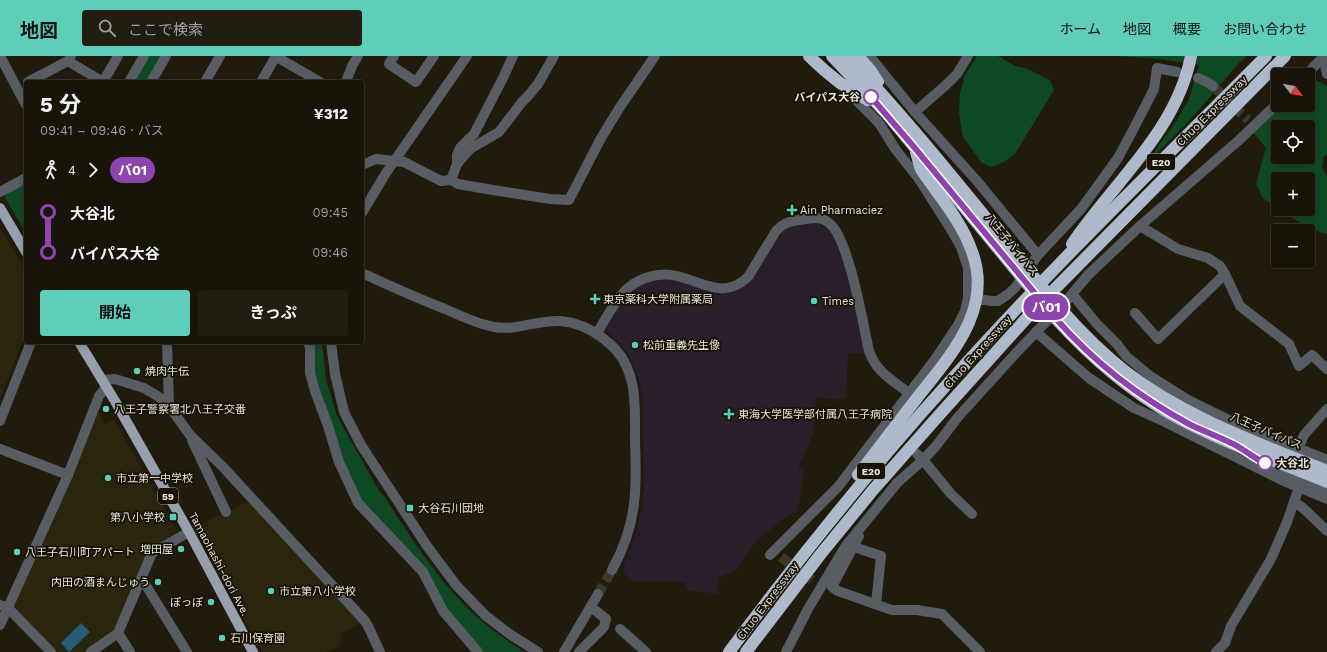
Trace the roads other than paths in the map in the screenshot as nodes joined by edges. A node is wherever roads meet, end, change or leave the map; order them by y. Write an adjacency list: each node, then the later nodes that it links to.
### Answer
1 (0, 56): 40 (street)
2 (118, 56): 32 (street)
3 (144, 56): 33 (street)
4 (166, 56): 34 (street)
5 (220, 56): 35 (street)
6 (276, 56): 36 (street); 37 (street)
7 (358, 56): 38 (street)
8 (394, 56): 9 (street)
9 (434, 56)
10 (467, 56): 50 (street)
11 (513, 56): 52 (street)
12 (554, 56): 52 (street)
13 (655, 56): 54 (street)
14 (808, 56): 39 (highway)
15 (822, 56): 39 (highway)
16 (832, 56): 45 (highway, 八王子バイパス)
17 (846, 56): 42 (highway, 八王子バイパス)
18 (968, 56): 44 (street)
19 (1191, 56): 61 (highway)
20 (1266, 56): 61 (highway, Chuo Expressway / E20)
21 (1285, 56): 47 (highway, Chuo Expressway / E20)
22 (1293, 56): 47 (highway)
23 (1324, 56): 26 (street); 28 (street)
24 (866, 58): 42 (highway); 44 (street)
25 (70, 59): 30 (street); 31 (street)
26 (1313, 68)
27 (1177, 72): 60 (street)
28 (1327, 74)
29 (1198, 78): 41 (street)
30 (90, 79)
31 (31, 80)
32 (104, 80)
33 (130, 80)
34 (152, 80)
35 (206, 80)
36 (262, 80)
37 (315, 80)
38 (347, 80)
39 (840, 83): 45 (highway); 49 (street)
40 (24, 84)
41 (1213, 86)
42 (889, 101): 77 (highway, 八王子バイパス)
43 (1271, 109): 58 (street)
44 (915, 112): 46 (street)
45 (887, 114): 48 (highway, 八王子バイパス)
46 (925, 127): 49 (street); 60 (street)
47 (1200, 142): 126 (highway, Chuo Expressway / E20)
48 (914, 147): 80 (highway, 八王子バイパス); 125 (highway)
49 (898, 149): 65 (street)
50 (396, 161): 51 (street); 54 (street); 57 (street)
51 (364, 164)
52 (457, 164): 54 (street)
53 (24, 179): 55 (street)
54 (451, 180)
55 (0, 192)
56 (0, 208): 59 (main road)
57 (364, 210)
58 (1140, 226): 63 (street); 64 (street)
59 (24, 249)
60 (1036, 258): 65 (street)
61 (1052, 272): 125 (highway, Chuo Expressway / E20)
62 (364, 274): 68 (street)
63 (1225, 274): 66 (street); 74 (street)
64 (1069, 297): 67 (street); 77 (street)
65 (970, 298): 76 (street)
66 (1135, 313)
67 (1036, 332): 80 (street); 86 (street)
68 (597, 333): 76 (street); 103 (street)
69 (30, 344): 81 (street)
70 (82, 344): 75 (main road, Tamaohashi-dori Ave. / 59)
71 (167, 344): 78 (street)
72 (309, 344): 120 (street)
73 (332, 344): 121 (street)
74 (1327, 369)
75 (104, 383): 78 (street); 89 (street); 100 (main road, Tamaohashi-dori Ave. / 59)
76 (909, 393): 102 (street)
77 (1185, 404): 85 (street); 88 (highway, 八王子バイパス)
78 (169, 406): 82 (street)
79 (1327, 409): 85 (street)
80 (1166, 417): 83 (highway, 八王子バイパス); 90 (street)
81 (0, 421)
82 (190, 435): 96 (street); 119 (street)
83 (1232, 443): 90 (street); 91 (highway, 八王子バイパス)
84 (0, 449): 89 (street)
85 (1298, 449): 87 (street)
86 (920, 457): 97 (street); 98 (street)
87 (1327, 460)
88 (1327, 471)
89 (68, 476): 109 (street)
90 (1288, 479): 92 (street); 93 (street)
91 (1327, 482)
92 (1299, 487): 94 (street); 95 (street)
93 (1327, 490)
94 (1327, 499)
95 (1294, 502): 99 (street); 129 (street)
96 (226, 512)
97 (972, 514)
98 (867, 521): 101 (street); 106 (street)
99 (1327, 531)
100 (189, 532): 104 (street); 118 (main road, Tamaohashi-dori Ave. / 59)
101 (854, 547): 108 (street); 108 (street)
102 (775, 555)
103 (612, 570)
104 (142, 579): 113 (street); 117 (street)
105 (812, 580): 106 (street)
106 (821, 586): 127 (street)
107 (598, 594): 110 (street)
108 (876, 604): 128 (street)
109 (4, 606): 111 (street); 114 (street)
110 (591, 607): 122 (street); 123 (street)
111 (0, 625)
112 (620, 628): 124 (street)
113 (118, 633): 115 (street); 116 (street)
114 (51, 652)
115 (91, 652)
116 (130, 652)
117 (187, 652)
118 (253, 652)
119 (380, 652)
120 (478, 652)
121 (538, 652)
122 (564, 652)
123 (579, 652)
124 (646, 652)
125 (729, 652)
126 (746, 652)
127 (786, 652)
128 (980, 652)
129 (1216, 652)

